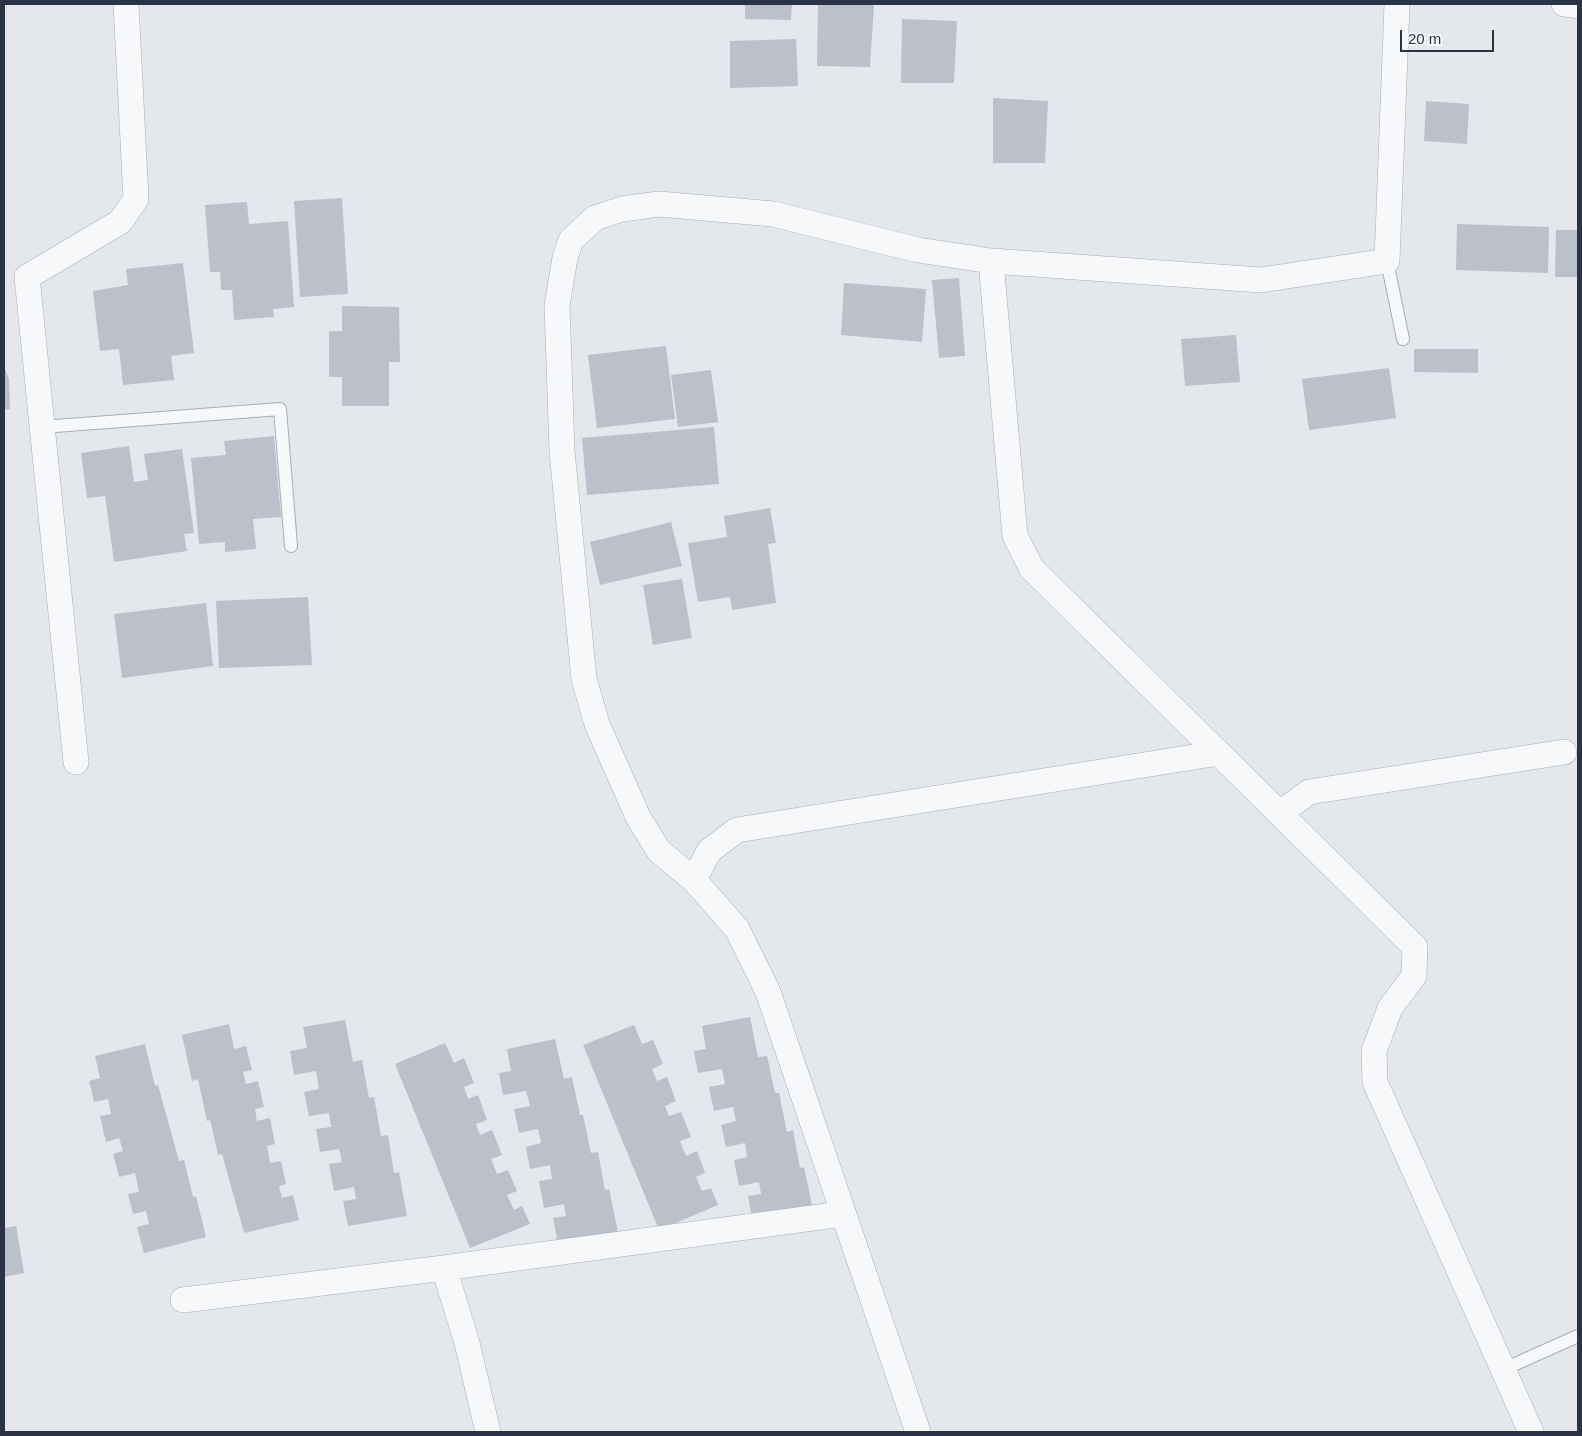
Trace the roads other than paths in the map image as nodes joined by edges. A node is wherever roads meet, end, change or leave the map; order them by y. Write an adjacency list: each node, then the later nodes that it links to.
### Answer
1 (126, 4): 8 (street)
2 (1396, 4): 6 (street)
3 (1564, 4): 4 (street)
4 (1578, 6)
5 (991, 261): 6 (street); 11 (street); 14 (street)
6 (1387, 261): 7 (lane)
7 (1403, 340)
8 (42, 427): 9 (lane); 12 (street)
9 (291, 546)
10 (1564, 752): 13 (street)
11 (1219, 753): 13 (street); 14 (street)
12 (76, 762)
13 (1280, 813): 19 (street)
14 (694, 880): 15 (street)
15 (842, 1214): 16 (street); 21 (street)
16 (444, 1268): 17 (street); 20 (street)
17 (183, 1300)
18 (1578, 1336): 19 (lane)
19 (1504, 1369): 22 (street)
20 (488, 1432)
21 (918, 1432)
22 (1530, 1432)

